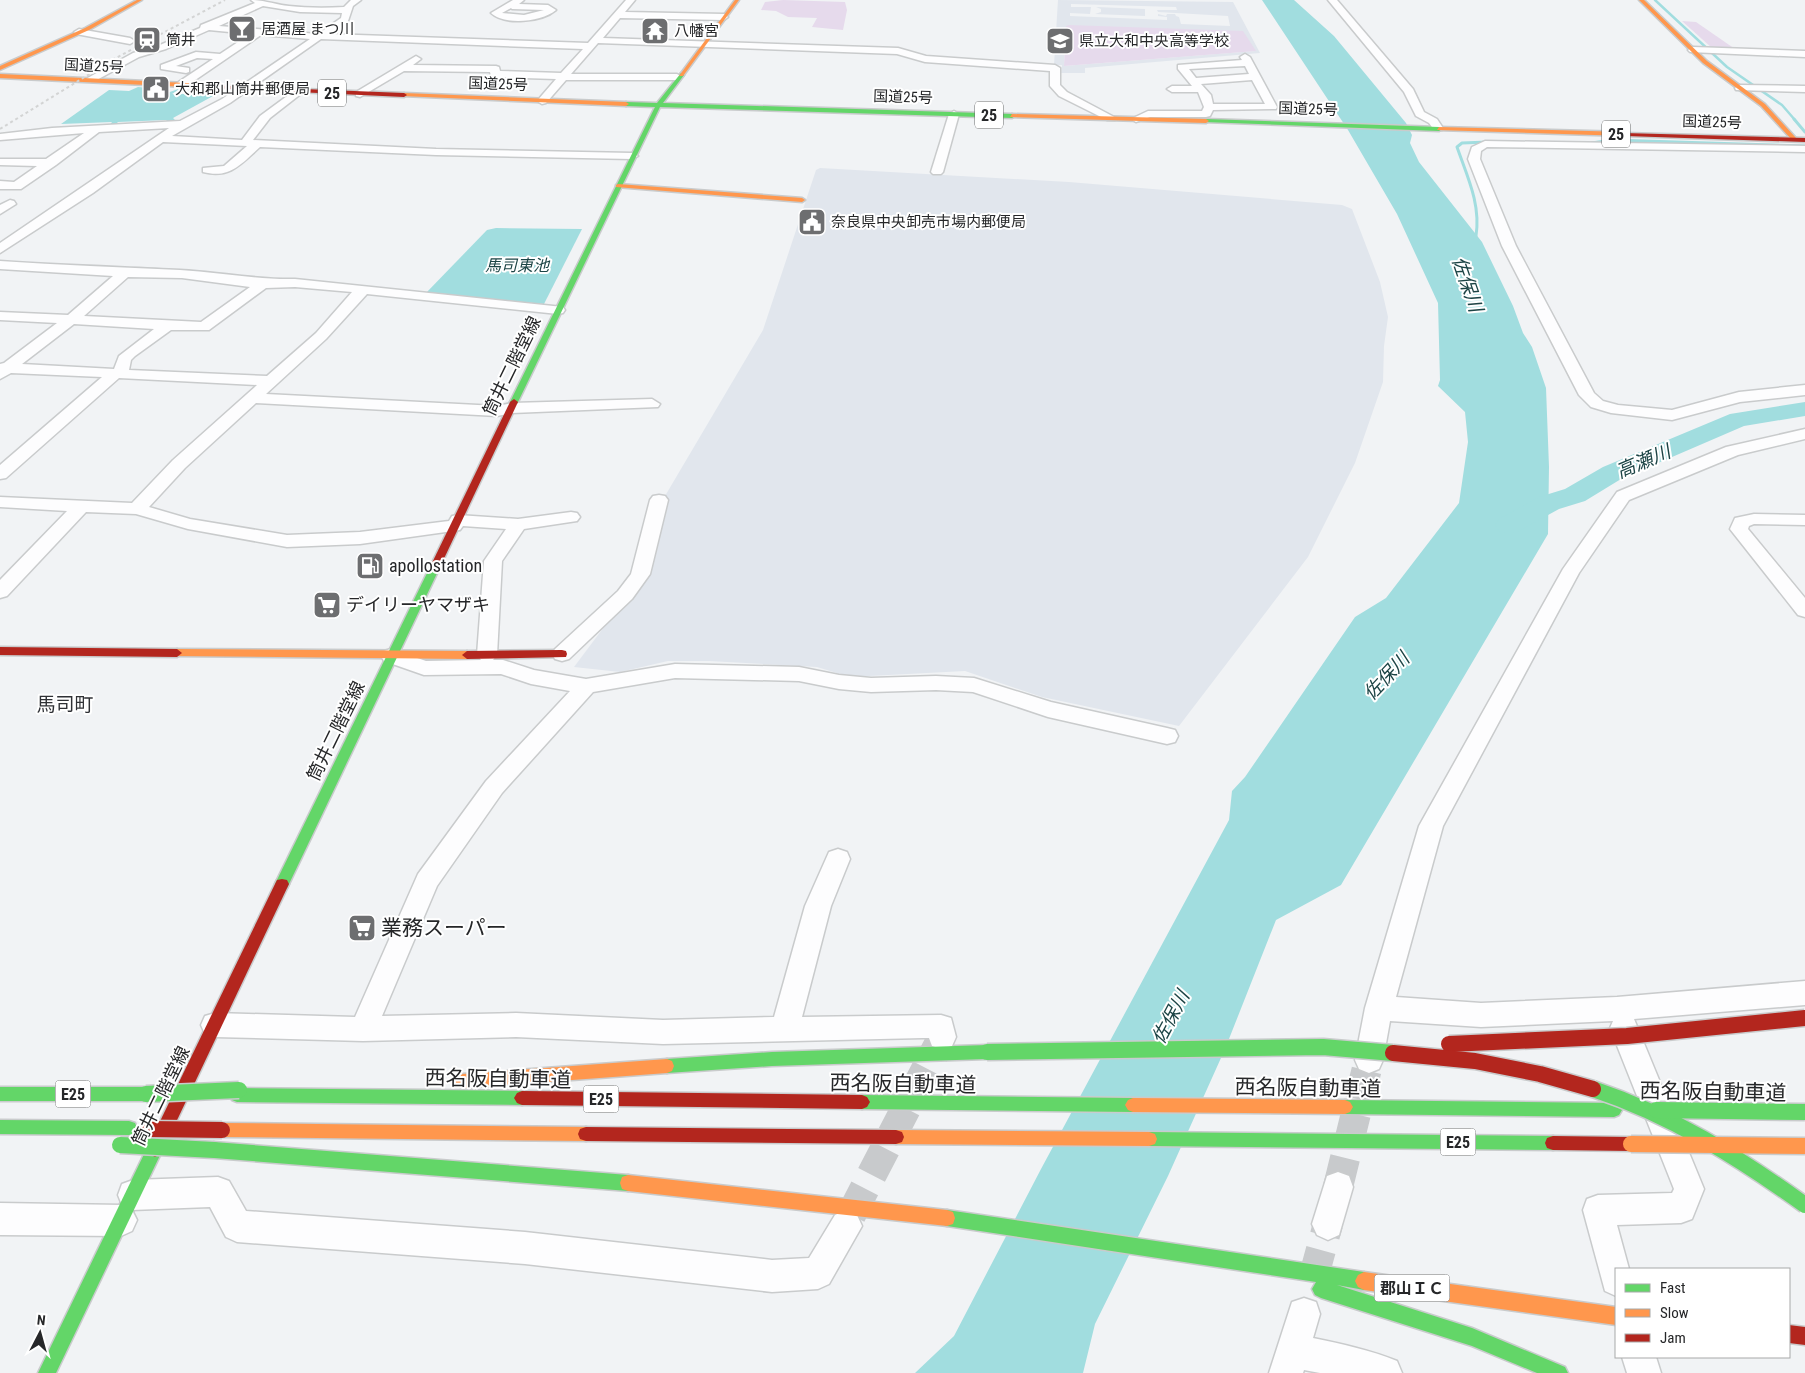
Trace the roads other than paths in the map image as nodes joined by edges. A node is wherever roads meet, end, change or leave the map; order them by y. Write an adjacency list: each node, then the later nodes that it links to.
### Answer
1 (140, 0): 19 (main road)
2 (314, 0): 11 (street)
3 (357, 0): 13 (street)
4 (520, 0): 10 (street)
5 (631, 0): 14 (street)
6 (737, 0): 16 (main road, 筒井二階堂線)
7 (1332, 0): 53 (street)
8 (1641, 0): 26 (main road)
9 (258, 2): 11 (street); 17 (street)
10 (512, 6): 15 (street); 15 (street)
11 (299, 8): 12 (street)
12 (313, 10): 13 (street); 20 (street)
13 (348, 10): 21 (street)
14 (619, 15): 16 (street); 24 (street)
15 (490, 17): 18 (street)
16 (724, 17): 25 (main road, 筒井二階堂線)
17 (204, 27): 20 (street); 35 (street)
18 (497, 27)
19 (79, 32): 22 (street); 31 (main road)
20 (259, 32): 21 (street); 28 (street)
21 (320, 37): 23 (street); 39 (street)
22 (130, 41)
23 (437, 41): 24 (street); 29 (street)
24 (591, 43): 25 (street); 32 (street)
25 (704, 43): 33 (main road, 筒井二階堂線); 50 (street)
26 (1693, 50): 27 (street); 40 (main road)
27 (1805, 54)
28 (218, 57): 30 (street); 30 (street); 38 (street)
29 (405, 68): 32 (street); 45 (street)
30 (186, 70): 37 (street)
31 (1, 75): 35 (main road, 国道25号 / 25)
32 (563, 76): 33 (street); 46 (street)
33 (677, 77): 47 (main road, 筒井二階堂線)
34 (1254, 77): 36 (street); 36 (street); 48 (street)
35 (89, 80): 37 (main road, 国道25号 / 25)
36 (1194, 81): 44 (street)
37 (157, 84): 38 (main road, 国道25号 / 25)
38 (181, 85): 39 (main road, 国道25号 / 25)
39 (245, 88): 43 (main road, 国道25号 / 25); 52 (street)
40 (1740, 88): 42 (street); 60 (main road)
41 (1172, 89): 44 (street)
42 (1805, 89)
43 (298, 91): 45 (main road, 国道25号 / 25); 61 (street)
44 (1208, 93): 48 (street)
45 (360, 94): 46 (main road, 国道25号 / 25)
46 (542, 101): 47 (main road, 国道25号 / 25)
47 (658, 104): 49 (main road, 国道25号 / 25); 67 (main road, 筒井二階堂線)
48 (1209, 108): 51 (street)
49 (954, 114): 50 (main road, 国道25号 / 25); 71 (street)
50 (1112, 118): 51 (main road, 国道25号 / 25)
51 (1136, 119): 53 (main road, 国道25号 / 25)
52 (182, 124): 54 (street); 59 (street)
53 (1438, 128): 55 (main road, 国道25号 / 25)
54 (96, 129): 57 (street); 69 (street)
55 (1551, 132): 56 (main road, 国道25号 / 25); 63 (street)
56 (1632, 134): 60 (main road, 国道25号 / 25); 64 (street)
57 (21, 135): 58 (street); 65 (street)
58 (0, 137)
59 (160, 139): 61 (street); 76 (street)
60 (1801, 140)
61 (245, 143): 62 (street)
62 (258, 143): 67 (street); 70 (street)
63 (1560, 144): 64 (street); 89 (street)
64 (1644, 146): 66 (street)
65 (0, 149)
66 (1805, 149)
67 (632, 156): 73 (main road, 筒井二階堂線)
68 (0, 162): 69 (street)
69 (52, 163): 72 (street)
70 (207, 170)
71 (937, 172)
72 (0, 185)
73 (618, 186): 74 (main road); 82 (main road, 筒井二階堂線)
74 (802, 200)
75 (10, 229): 76 (street)
76 (30, 230): 77 (street)
77 (0, 249)
78 (0, 265): 79 (street)
79 (125, 273): 80 (street); 84 (street)
80 (263, 284): 81 (street); 85 (street)
81 (363, 289): 82 (street); 88 (street)
82 (558, 310): 92 (main road, 筒井二階堂線)
83 (0, 316): 84 (street)
84 (71, 320): 85 (street); 86 (street)
85 (168, 325): 87 (street)
86 (2, 370): 87 (street)
87 (118, 373): 88 (street); 95 (street)
88 (270, 381): 90 (street)
89 (1805, 390)
90 (251, 398): 92 (street); 100 (street)
91 (652, 404): 92 (street)
92 (512, 408): 103 (main road, 筒井二階堂線)
93 (1805, 434): 115 (street)
94 (0, 453): 95 (street)
95 (21, 454): 96 (street)
96 (0, 474)
97 (659, 500): 108 (street)
98 (0, 502): 99 (street)
99 (82, 505): 100 (street); 105 (street)
100 (137, 510): 103 (street)
101 (571, 518): 104 (street)
102 (1805, 520): 106 (street)
103 (456, 523): 104 (street); 110 (main road, 筒井二階堂線)
104 (518, 524): 109 (street)
105 (0, 592)
106 (1805, 611)
107 (0, 651): 110 (main road)
108 (562, 654): 109 (main road)
109 (487, 655): 110 (main road)
110 (391, 656): 111 (street); 118 (main road, 筒井二階堂線)
111 (586, 686): 112 (street); 119 (street)
112 (1167, 736)
113 (838, 859): 120 (street)
114 (1805, 993): 116 (street)
115 (1380, 1008): 116 (street); 123 (street)
116 (1617, 1009): 139 (street)
117 (1805, 1018): 122 (main road, bridge)
118 (215, 1025): 119 (street); 134 (main road, 筒井二階堂線)
119 (363, 1029): 120 (street)
120 (785, 1029): 121 (street)
121 (942, 1037)
122 (1323, 1047): 124 (main road, bridge); 133 (main road, bridge)
123 (1369, 1060)
124 (454, 1081)
125 (395, 1084): 126 (main road)
126 (238, 1093): 127 (main road, 西名阪自動車道 / E25, bridge); 128 (main road, 西名阪自動車道 / E25, bridge)
127 (0, 1094)
128 (1805, 1112)
129 (0, 1127): 131 (main road, E25, bridge)
130 (116, 1145): 138 (main road, bridge)
131 (1805, 1146)
132 (1338, 1187): 136 (street)
133 (1805, 1205)
134 (127, 1208): 135 (street); 137 (street); 146 (main road, 筒井二階堂線)
135 (0, 1219)
136 (1328, 1224)
137 (846, 1226)
138 (1236, 1263): 141 (main road, 郡山ＩＣ); 148 (main road)
139 (1615, 1276)
140 (1304, 1314): 145 (street)
141 (1615, 1316)
142 (1790, 1334): 143 (main road)
143 (1805, 1336)
144 (1639, 1358): 149 (street)
145 (1290, 1362): 147 (street)
146 (47, 1373)
147 (1385, 1373)
148 (1559, 1373)
149 (1644, 1373)

